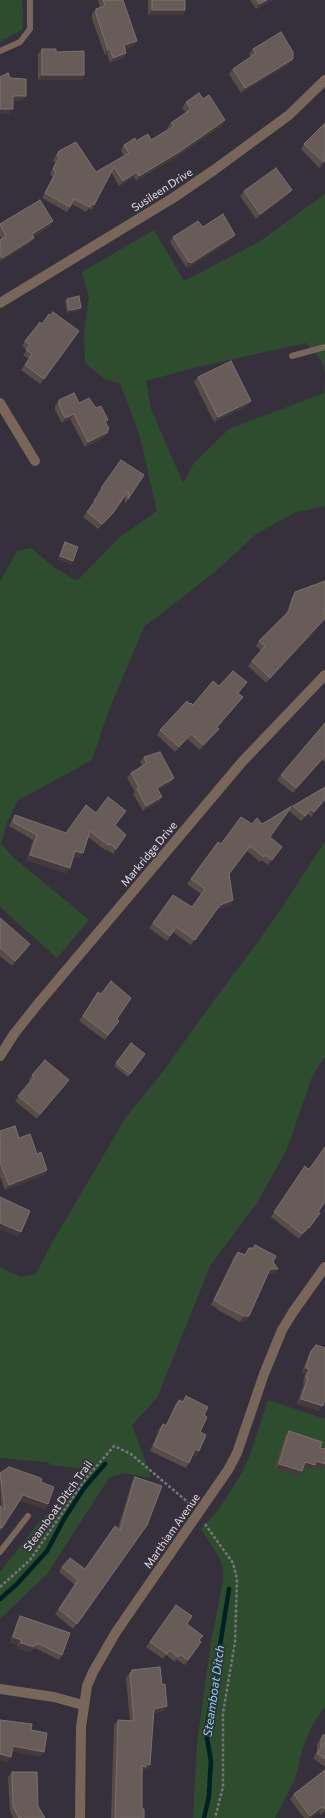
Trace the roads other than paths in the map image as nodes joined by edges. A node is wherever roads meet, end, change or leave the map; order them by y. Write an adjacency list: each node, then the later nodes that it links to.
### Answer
1 (30, 0): 2 (lane)
2 (0, 51)
3 (325, 80): 4 (street, Susileen Drive)
4 (0, 303)
5 (325, 347): 6 (lane)
6 (292, 356)
7 (0, 403): 8 (street)
8 (36, 462)
9 (325, 675): 10 (street, Markridge Drive)
10 (0, 1056)
11 (325, 1267): 15 (street, Marthiam Avenue)
12 (28, 1516): 13 (lane)
13 (0, 1552)
14 (0, 1689): 15 (street)
15 (83, 1705): 16 (street, Marthiam Avenue)
16 (80, 1818)

